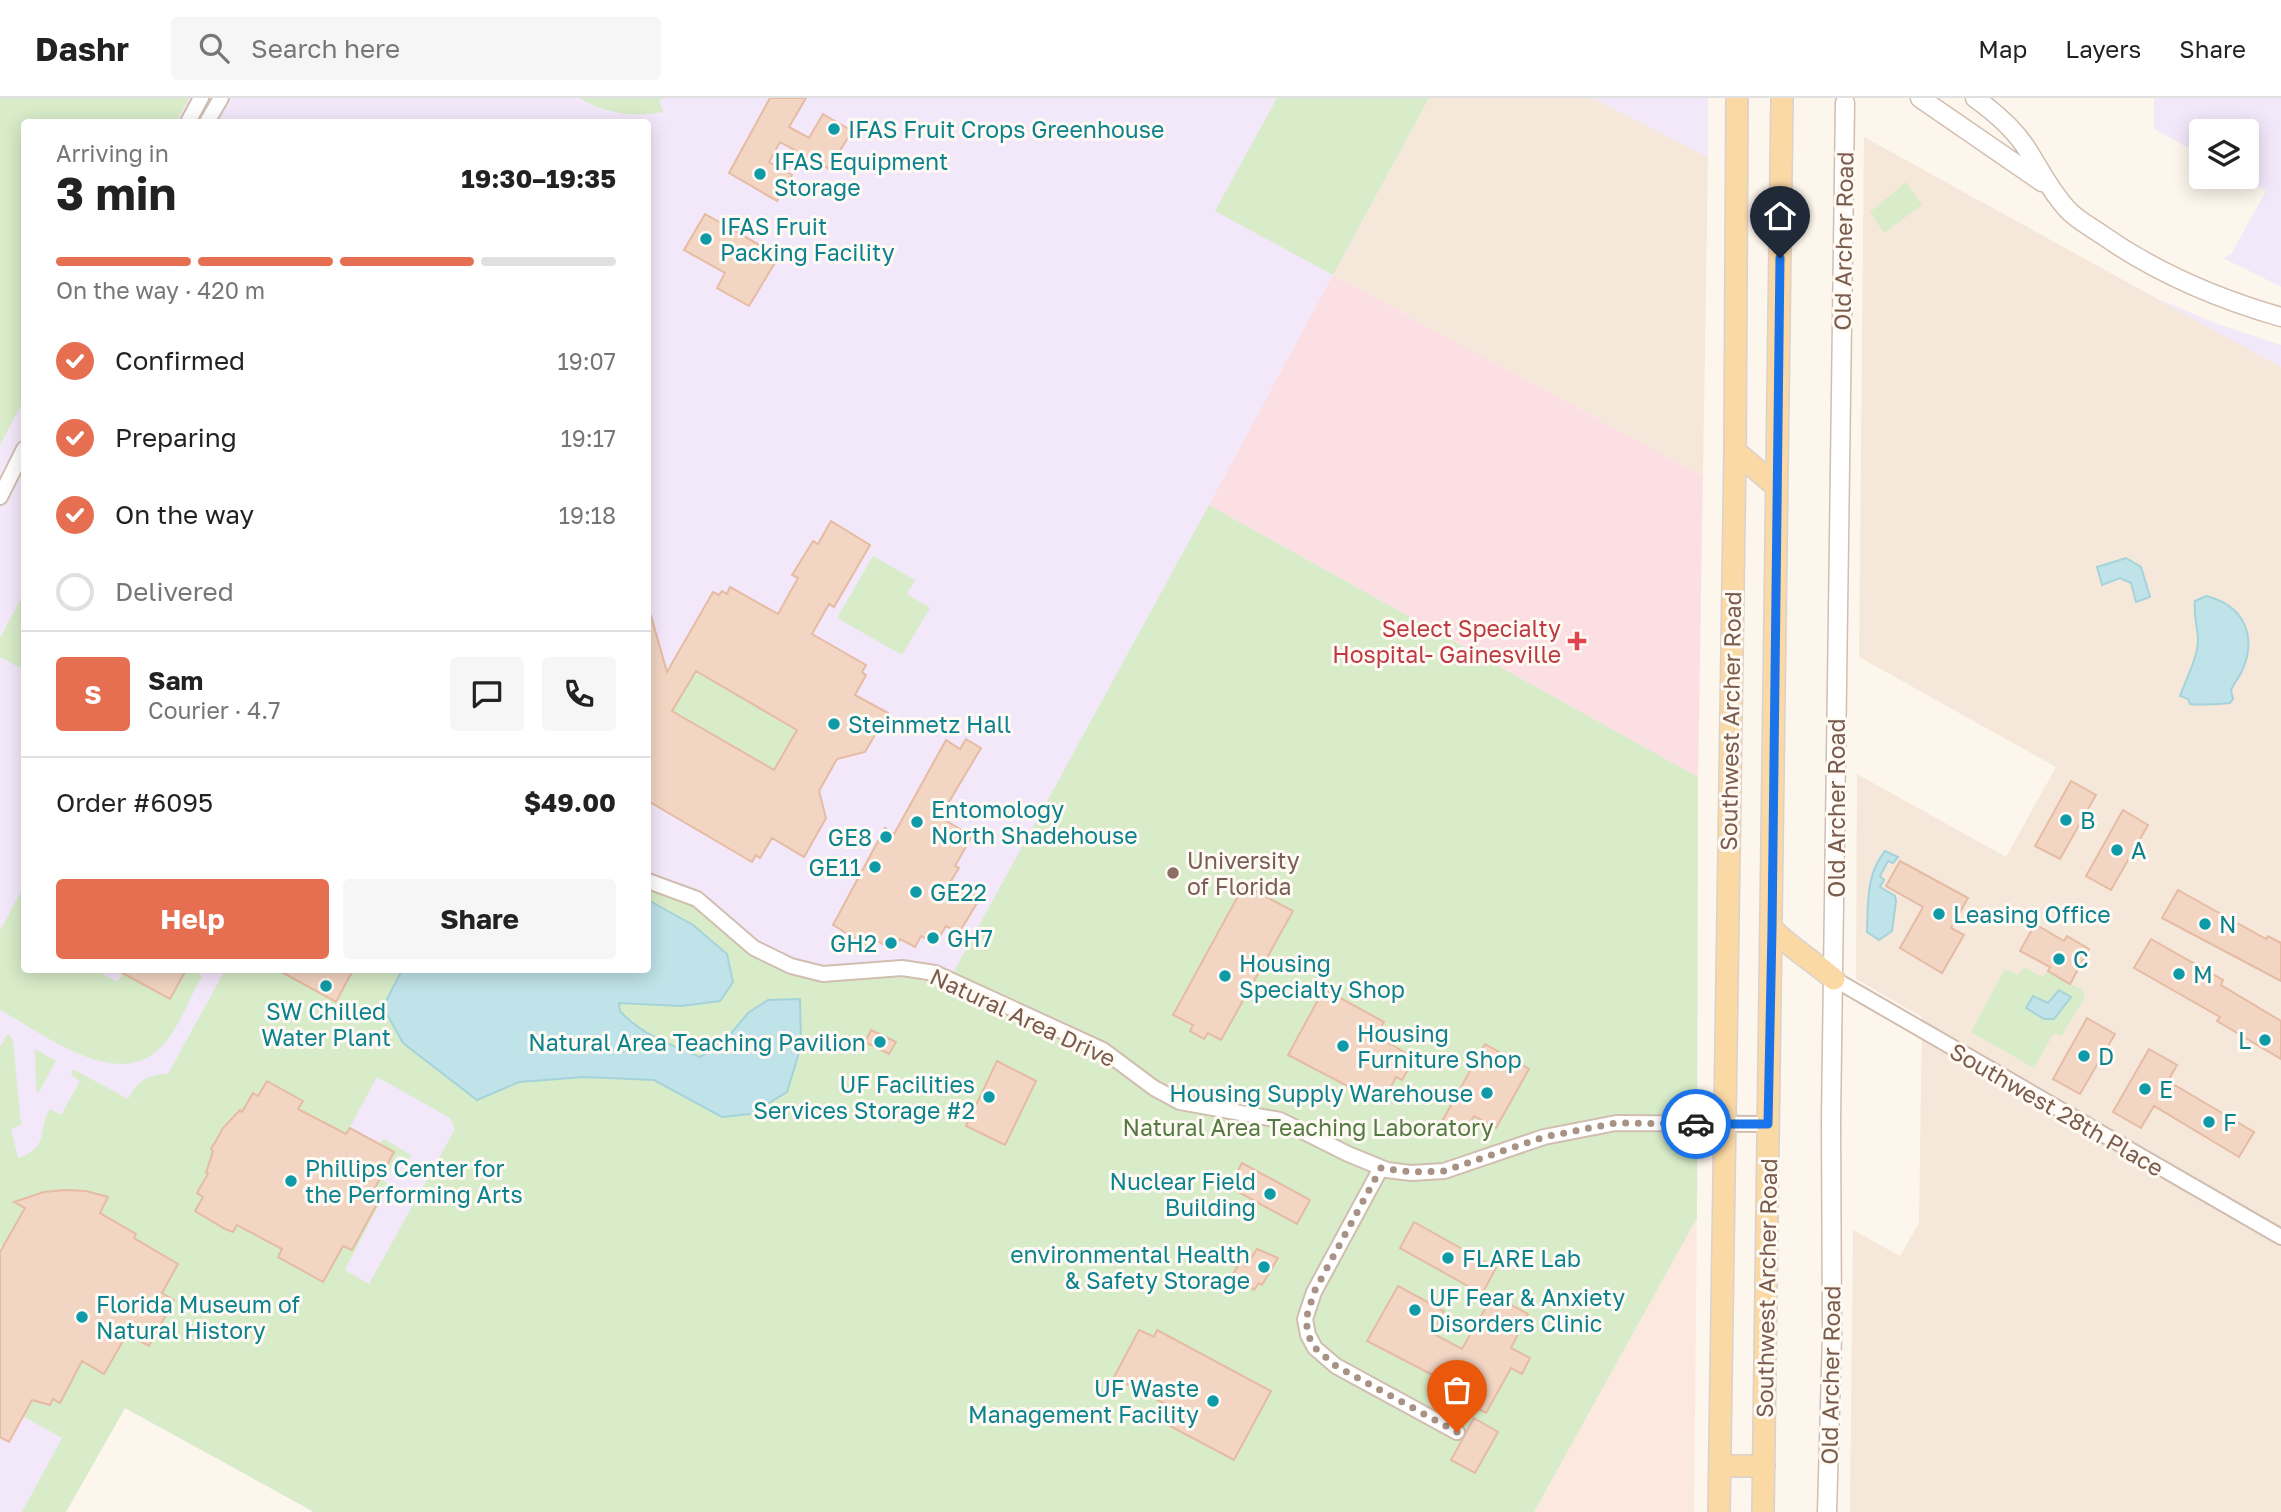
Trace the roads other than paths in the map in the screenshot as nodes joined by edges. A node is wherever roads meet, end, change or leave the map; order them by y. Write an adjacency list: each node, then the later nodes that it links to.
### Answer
1 (201, 98): 8 (street)
2 (221, 98): 9 (street)
3 (1737, 98): 12 (main road, Southwest Archer Road)
4 (1782, 98): 15 (main road, Southwest Archer Road)
5 (1920, 98): 10 (street)
6 (1975, 98): 10 (street)
7 (1845, 100): 20 (street, Old Archer Road)
8 (190, 119)
9 (209, 119)
10 (2045, 183): 11 (street)
11 (2281, 317)
12 (1735, 450): 15 (main road); 22 (main road, Southwest Archer Road)
13 (21, 455): 14 (street)
14 (16, 464): 16 (street); 17 (street)
15 (1776, 486): 19 (main road, Southwest Archer Road)
16 (0, 487)
17 (0, 497)
18 (651, 882): 23 (street, Natural Area Drive)
19 (1772, 929): 20 (main road); 21 (main road, Southwest Archer Road)
20 (1834, 979): 24 (street, Southwest 28th Place); 30 (street, Old Archer Road)
21 (1768, 1124): 22 (street, Natural Area Drive); 27 (main road, Southwest Archer Road)
22 (1724, 1125): 23 (street, Natural Area Drive); 26 (main road, Southwest Archer Road)
23 (1381, 1168): 25 (street)
24 (2281, 1237)
25 (1457, 1432)
26 (1720, 1466): 27 (main road); 28 (main road, Southwest Archer Road)
27 (1764, 1466): 29 (main road, Southwest Archer Road)
28 (1719, 1512)
29 (1763, 1512)
30 (1827, 1512)

